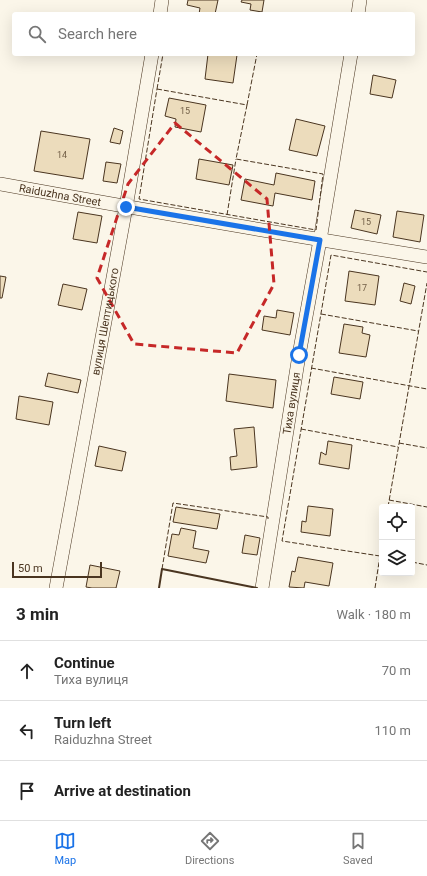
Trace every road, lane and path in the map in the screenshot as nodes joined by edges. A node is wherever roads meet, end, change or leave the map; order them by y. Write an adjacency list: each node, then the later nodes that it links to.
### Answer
1 (162, 0): 3 (street)
2 (360, 0): 4 (street)
3 (160, 12)
4 (358, 12)
5 (152, 56): 8 (street, вулиця Шептицького)
6 (351, 56): 9 (street, Тиха вулиця)
7 (0, 184): 8 (street, Raiduzhna Street)
8 (126, 207): 9 (street, Raiduzhna Street); 11 (street, вулиця Шептицького)
9 (320, 240): 10 (street, Raiduzhna Street); 12 (street, Тиха вулиця)
10 (427, 257)
11 (56, 588)
12 (262, 588)

